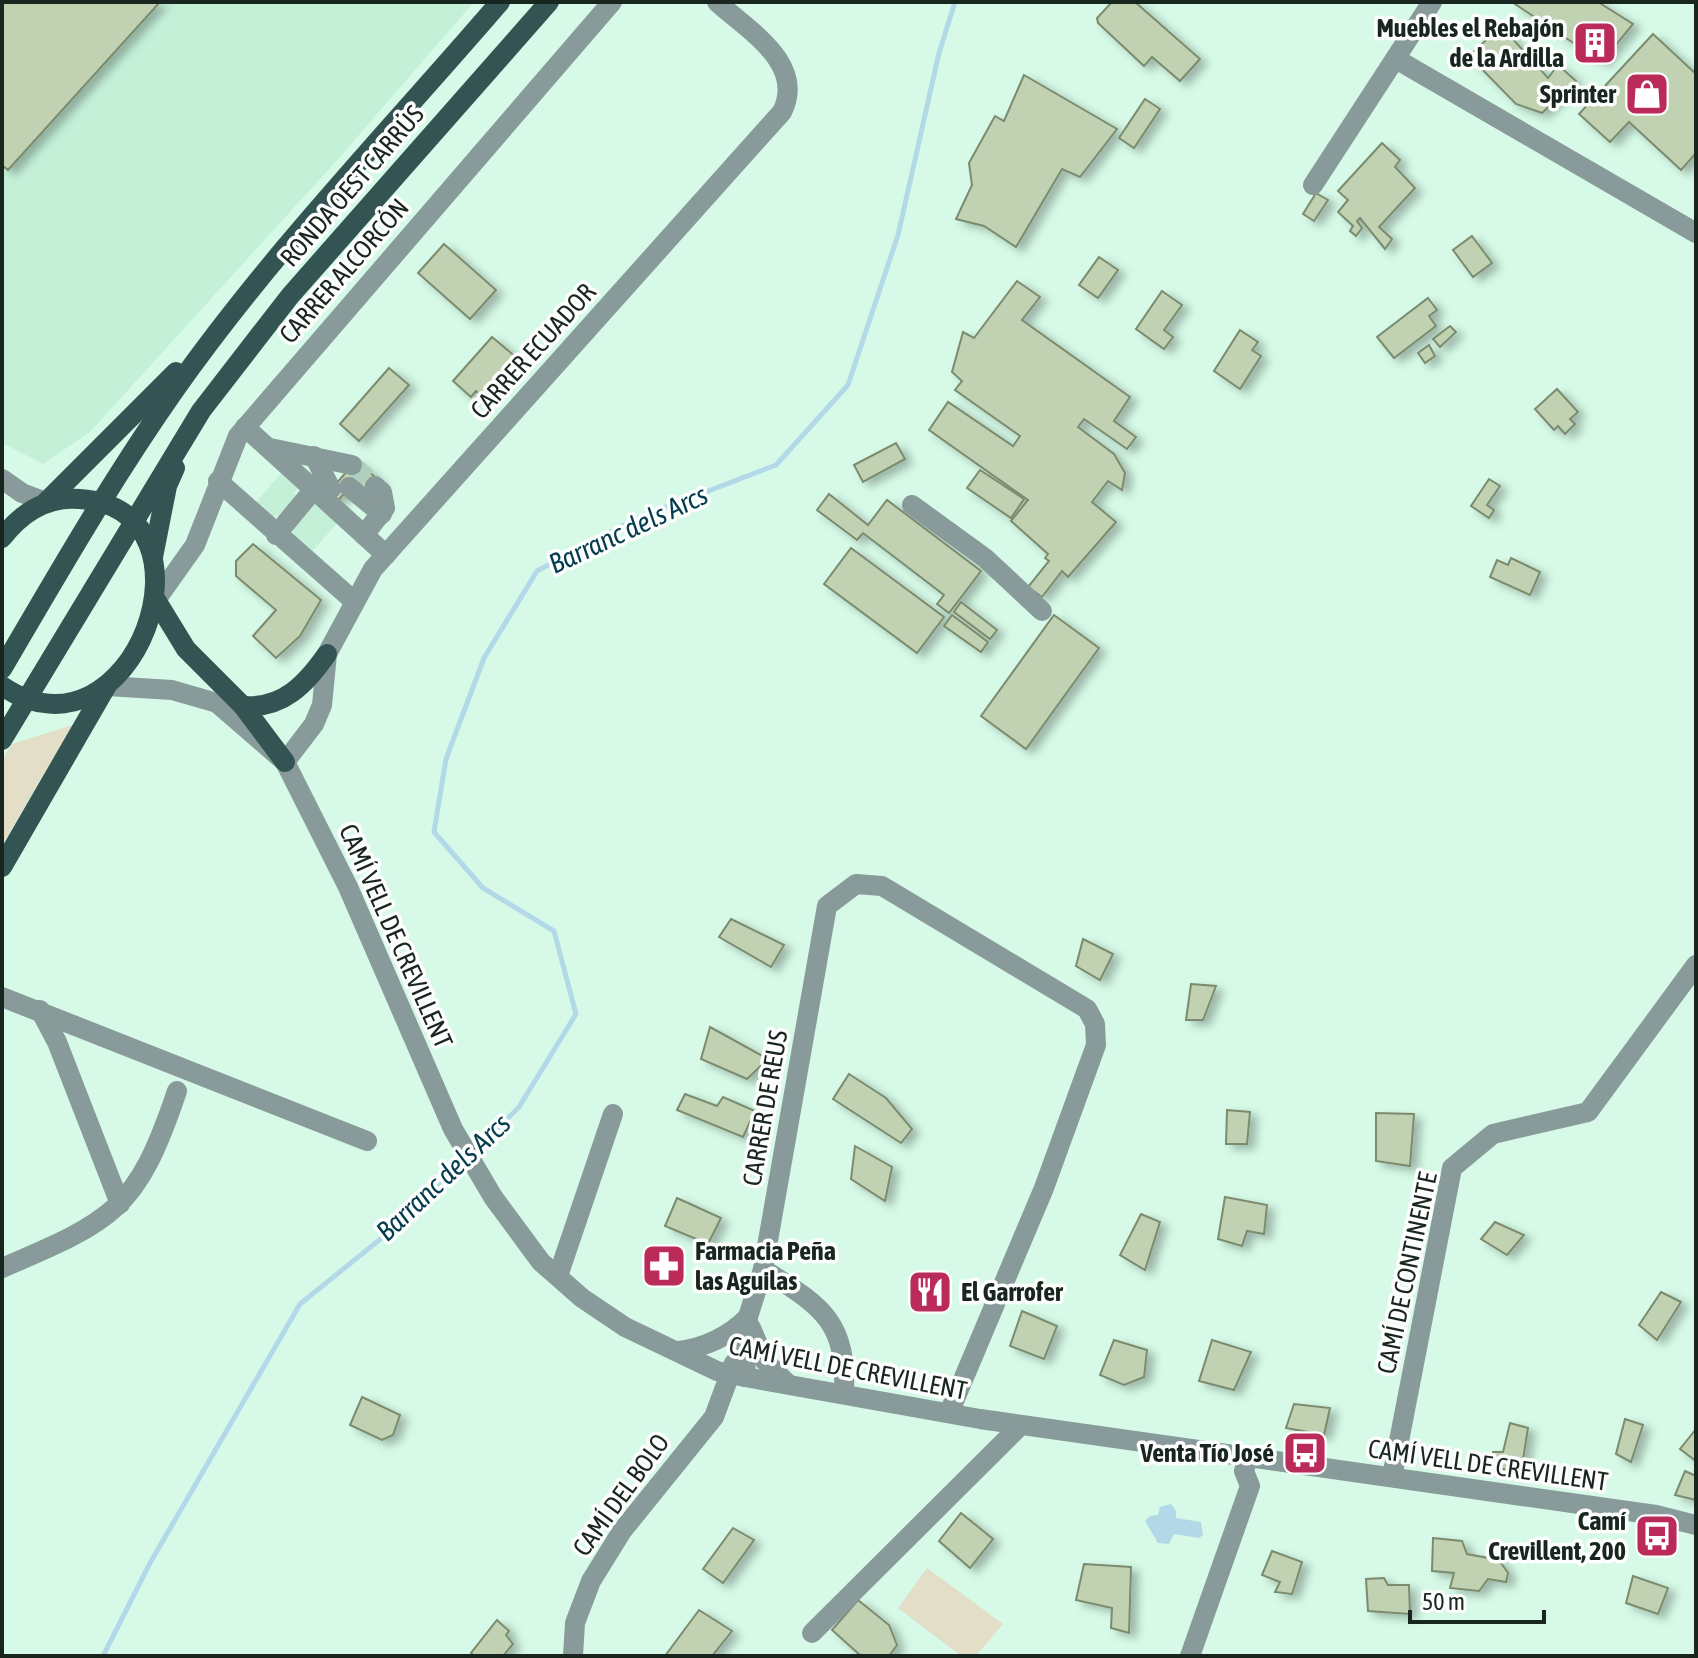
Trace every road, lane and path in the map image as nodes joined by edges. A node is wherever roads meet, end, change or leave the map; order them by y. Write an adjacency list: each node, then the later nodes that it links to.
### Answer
1 (500, 2): 9 (main road, RONDA OEST CARRÚS)
2 (549, 2): 10 (main road, RONDA OEST CARRÚS)
3 (612, 2): 11 (street, CARRER ALCORCÓN)
4 (717, 2): 25 (street, CARRER ECUADOR)
5 (1432, 2): 6 (street)
6 (1396, 59): 7 (street); 8 (street)
7 (1313, 185)
8 (1696, 233)
9 (229, 318): 18 (main road, RONDA OEST CARRÚS); 19 (main road, RONDA OEST CARRÚS)
10 (201, 411): 21 (main road, RONDA OEST CARRÚS); 26 (main road, RONDA OEST CARRÚS)
11 (245, 427): 12 (street); 15 (street, CARRER ALCORCÓN)
12 (268, 448): 13 (street); 16 (street)
13 (314, 456): 16 (street); 16 (street)
14 (2, 479): 18 (street)
15 (218, 481): 23 (street); 27 (street, CARRER ALCORCÓN)
16 (338, 485): 22 (street); 22 (street); 23 (street)
17 (375, 486): 22 (street)
18 (46, 502): 19 (main road); 24 (main road, RONDA OEST CARRÚS)
19 (100, 503): 21 (main road); 31 (main road, RONDA OEST CARRÚS)
20 (912, 505): 29 (street)
21 (132, 520): 26 (main road, RONDA OEST CARRÚS); 34 (main road, RONDA OEST CARRÚS)
22 (372, 525): 25 (street)
23 (276, 535): 28 (street)
24 (2, 538)
25 (386, 555): 28 (street, CARRER ECUADOR)
26 (153, 557): 27 (main road, RONDA OEST CARRÚS)
27 (156, 600): 33 (main road, RONDA OEST CARRÚS); 35 (main road)
28 (355, 602): 30 (street, CARRER ECUADOR)
29 (1042, 611)
30 (327, 654): 35 (main road); 37 (street, CARRER ECUADOR)
31 (2, 669)
32 (2, 686): 34 (main road, RONDA OEST CARRÚS)
33 (107, 686): 34 (main road, RONDA OEST CARRÚS); 37 (street, CAMÍ VELL DE CREVILLENT); 38 (main road, RONDA OEST CARRÚS)
34 (26, 699): 36 (main road, RONDA OEST CARRÚS)
35 (243, 706): 37 (main road)
36 (2, 740)
37 (285, 762): 48 (street, CAMÍ VELL DE CREVILLENT)
38 (2, 867)
39 (1696, 965): 57 (street, CAMÍ DE CONTINENTE)
40 (2, 997): 41 (street)
41 (40, 1010): 44 (street); 45 (street)
42 (177, 1091): 45 (street)
43 (613, 1114): 48 (street)
44 (367, 1141)
45 (120, 1204): 46 (street)
46 (2, 1268)
47 (763, 1269): 49 (street, CARRER DE REUS); 53 (street); 54 (street, CARRER DE REUS)
48 (558, 1276): 50 (street, CAMÍ VELL DE CREVILLENT)
49 (748, 1317): 50 (street); 51 (street, CAMÍ DEL BOLO); 52 (street)
50 (678, 1351): 51 (street, CAMÍ VELL DE CREVILLENT)
51 (738, 1376): 52 (street, CAMÍ VELL DE CREVILLENT); 60 (street, CAMÍ DEL BOLO)
52 (787, 1383): 53 (street, CAMÍ VELL DE CREVILLENT)
53 (844, 1393): 54 (street, CAMÍ VELL DE CREVILLENT)
54 (949, 1413): 55 (street, CAMÍ VELL DE CREVILLENT)
55 (1021, 1425): 56 (street, CAMÍ VELL DE CREVILLENT); 59 (street)
56 (1248, 1457): 57 (street, CAMÍ VELL DE CREVILLENT); 61 (street)
57 (1392, 1477): 58 (street, CAMÍ VELL DE CREVILLENT)
58 (1696, 1525)
59 (812, 1633)
60 (573, 1656)
61 (1190, 1656)

